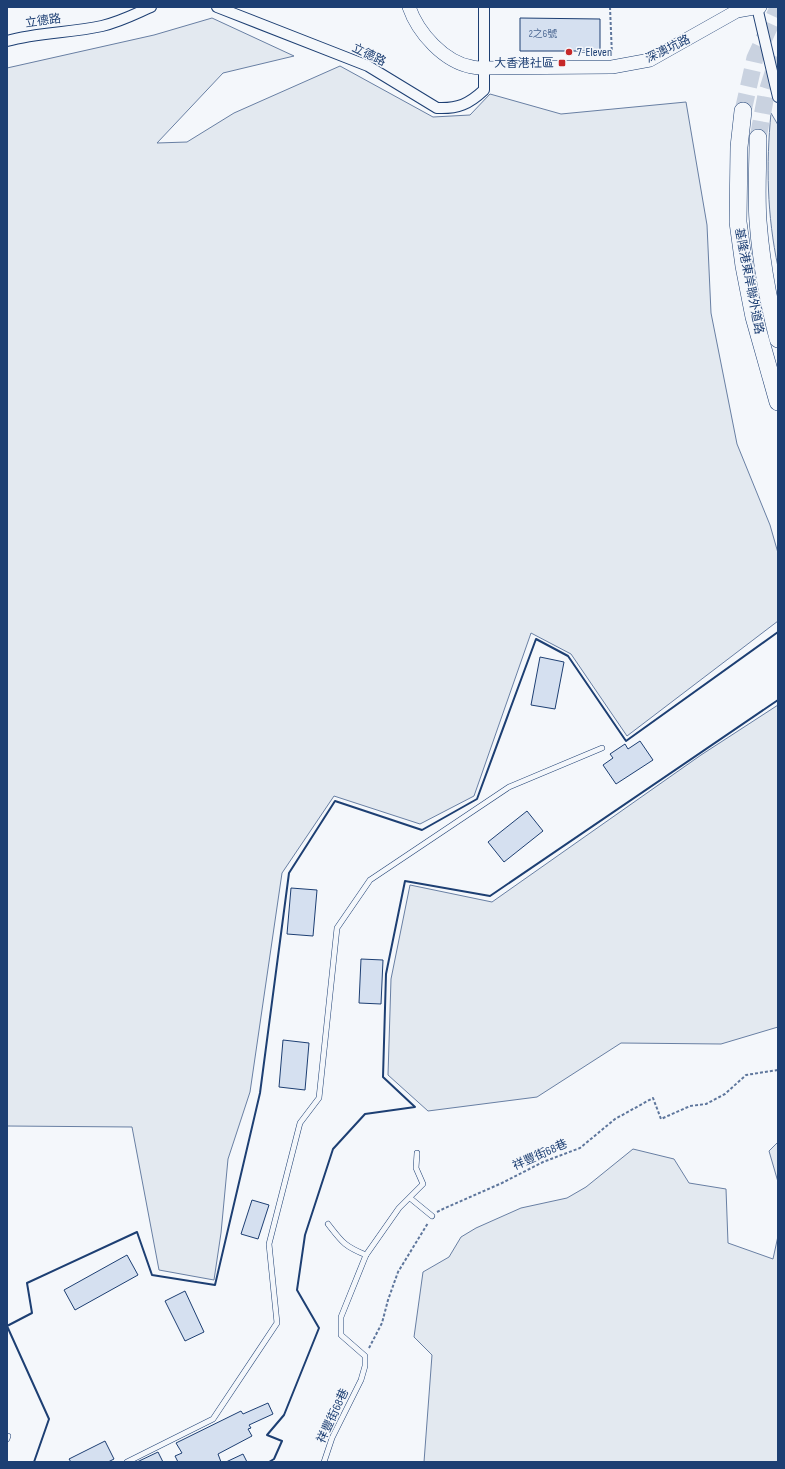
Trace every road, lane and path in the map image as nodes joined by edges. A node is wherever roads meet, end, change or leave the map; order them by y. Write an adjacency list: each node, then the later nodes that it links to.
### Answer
1 (151, 7): 7 (street, 立德路)
2 (217, 7): 9 (street, 立德路)
3 (409, 7): 9 (street, 深澳坑路)
4 (484, 7): 9 (street, 立德路)
5 (610, 7): 8 (path)
6 (758, 7): 8 (street, 深澳坑路); 10 (street)
7 (7, 41)
8 (612, 67): 9 (street, 深澳坑路)
9 (484, 68)
10 (778, 97)
11 (743, 111): 14 (highway, 基隆港東岸聯外道路)
12 (758, 138): 13 (highway, 基隆港東岸聯外道路)
13 (778, 339)
14 (778, 402)
15 (602, 748): 23 (lane)
16 (778, 1070): 19 (path, 祥豐街68巷)
17 (417, 1153): 18 (lane)
18 (410, 1198): 19 (lane); 21 (lane)
19 (432, 1216): 22 (path, 祥豐街68巷)
20 (328, 1224): 21 (lane)
21 (366, 1255): 22 (lane)
22 (365, 1356): 24 (lane, 祥豐街68巷)
23 (127, 1462)
24 (324, 1462)

